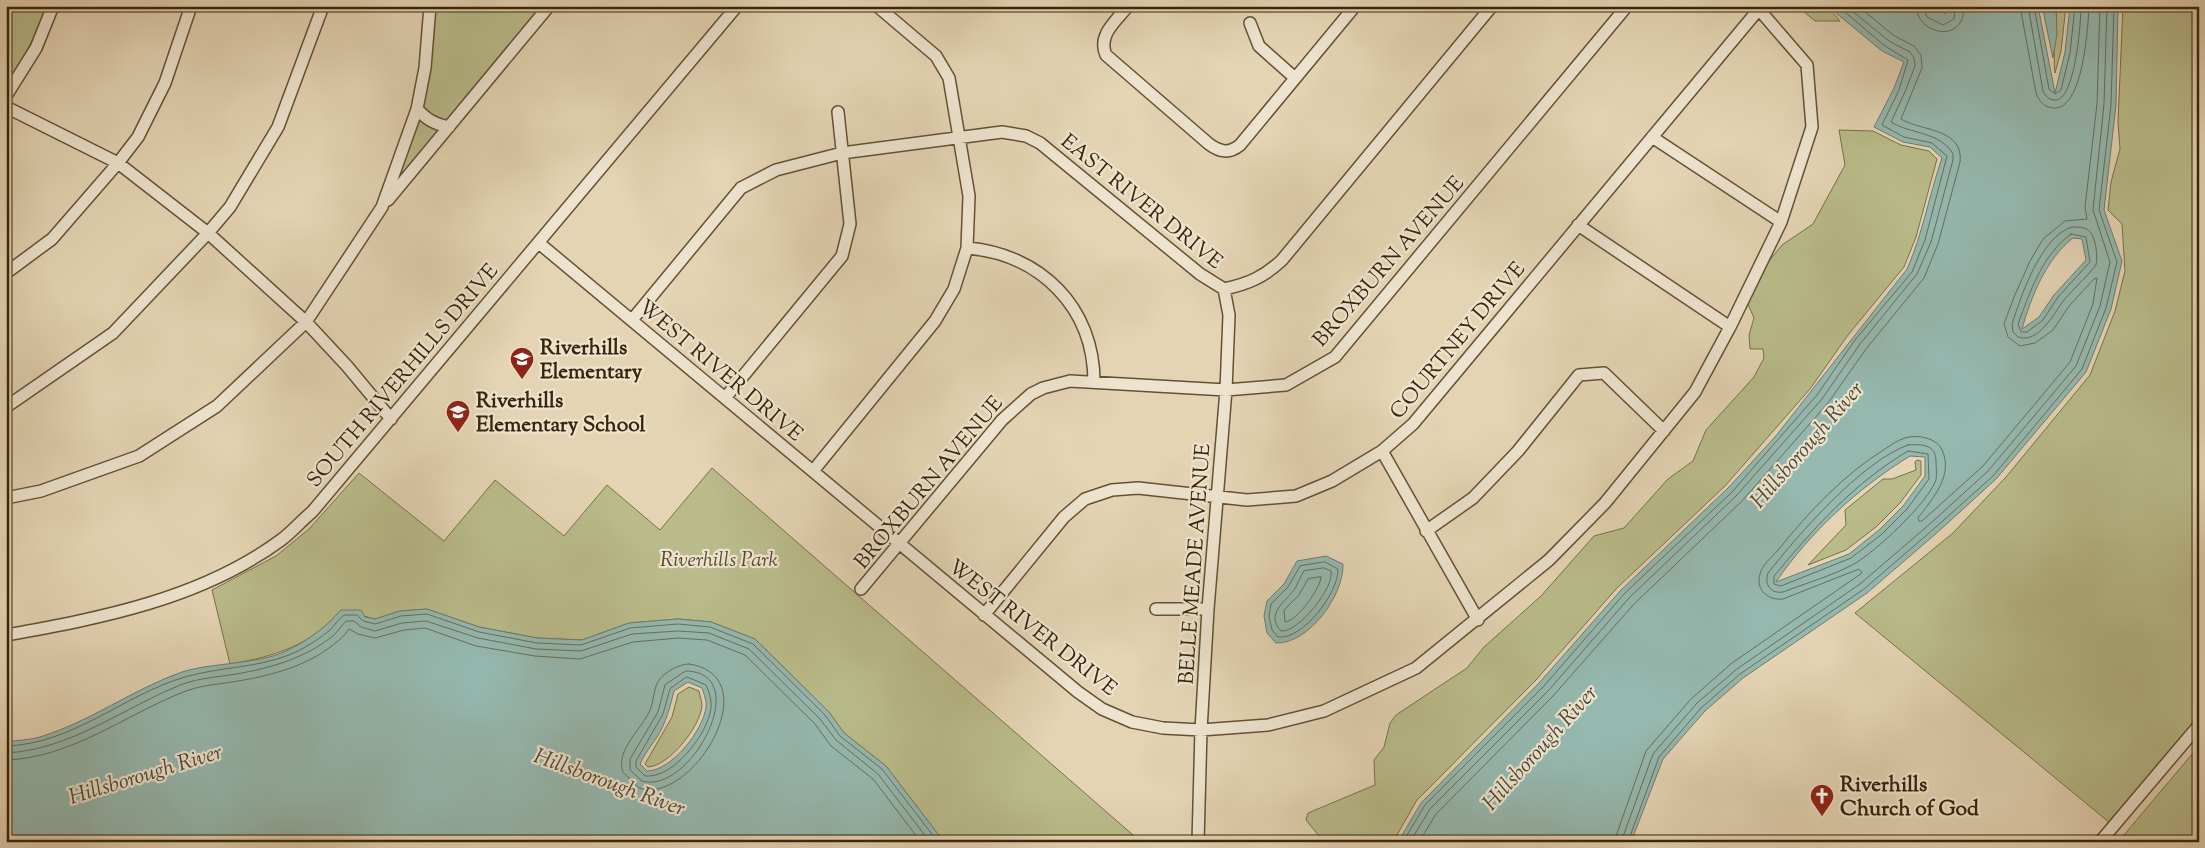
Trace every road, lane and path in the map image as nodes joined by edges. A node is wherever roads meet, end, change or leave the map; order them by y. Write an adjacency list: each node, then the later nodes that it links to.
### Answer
1 (53, 6): 15 (street)
2 (191, 6): 23 (street)
3 (323, 6): 27 (street)
4 (430, 6): 17 (street)
5 (549, 6): 19 (street)
6 (737, 6): 28 (street, SOUTH RIVERHILLS DRIVE)
7 (877, 6): 21 (street)
8 (1128, 6): 14 (street)
9 (1355, 6): 14 (street)
10 (1492, 6): 31 (street, EAST RIVER DRIVE)
11 (1627, 6): 36 (street, BROXBURN AVENUE)
12 (1758, 8): 20 (street, COURTNEY DRIVE); 25 (street, WEST RIVER DRIVE)
13 (1250, 23): 14 (street)
14 (1295, 78)
15 (6, 96)
16 (6, 108): 23 (street)
17 (418, 109): 19 (street); 24 (street)
18 (838, 112): 22 (street)
19 (449, 127): 24 (street)
20 (1652, 137): 25 (street); 26 (street, COURTNEY DRIVE)
21 (959, 139): 22 (street, EAST RIVER DRIVE); 29 (street); 31 (street, EAST RIVER DRIVE)
22 (842, 153): 32 (street, EAST RIVER DRIVE); 37 (street)
23 (118, 163): 27 (street); 30 (street)
24 (382, 207): 33 (street)
25 (1781, 222): 34 (street, WEST RIVER DRIVE)
26 (1578, 225): 34 (street); 41 (street, COURTNEY DRIVE)
27 (208, 233): 33 (street); 38 (street)
28 (540, 244): 32 (street, WEST RIVER DRIVE); 39 (street, SOUTH RIVERHILLS DRIVE)
29 (967, 248): 35 (street); 42 (street)
30 (6, 273)
31 (1224, 289): 36 (street, BELLE MEADE AVENUE)
32 (632, 320): 37 (street, WEST RIVER DRIVE)
33 (306, 322): 39 (street); 44 (street)
34 (1730, 328): 40 (street, WEST RIVER DRIVE)
35 (1094, 382): 36 (street, BROXBURN AVENUE); 46 (street, BROXBURN AVENUE)
36 (1226, 390): 43 (street, BELLE MEADE AVENUE)
37 (725, 398): 42 (street, WEST RIVER DRIVE)
38 (6, 407)
39 (391, 419): 52 (street, SOUTH RIVERHILLS DRIVE)
40 (1664, 431): 45 (street); 51 (street, WEST RIVER DRIVE)
41 (1382, 451): 43 (street, COURTNEY DRIVE); 45 (street)
42 (812, 471): 46 (street, WEST RIVER DRIVE)
43 (1219, 495): 49 (street, BELLE MEADE AVENUE); 50 (street, COURTNEY DRIVE)
44 (6, 498)
45 (1426, 531): 51 (street)
46 (899, 545): 47 (street, BROXBURN AVENUE); 50 (street, WEST RIVER DRIVE)
47 (861, 589)
48 (1156, 609): 49 (street)
49 (1208, 609): 54 (street, BELLE MEADE AVENUE)
50 (984, 615): 54 (street, WEST RIVER DRIVE)
51 (1478, 620): 54 (street, WEST RIVER DRIVE)
52 (6, 636)
53 (2199, 725): 56 (street)
54 (1201, 730): 55 (street, BELLE MEADE AVENUE)
55 (1198, 842)
56 (2100, 842)

